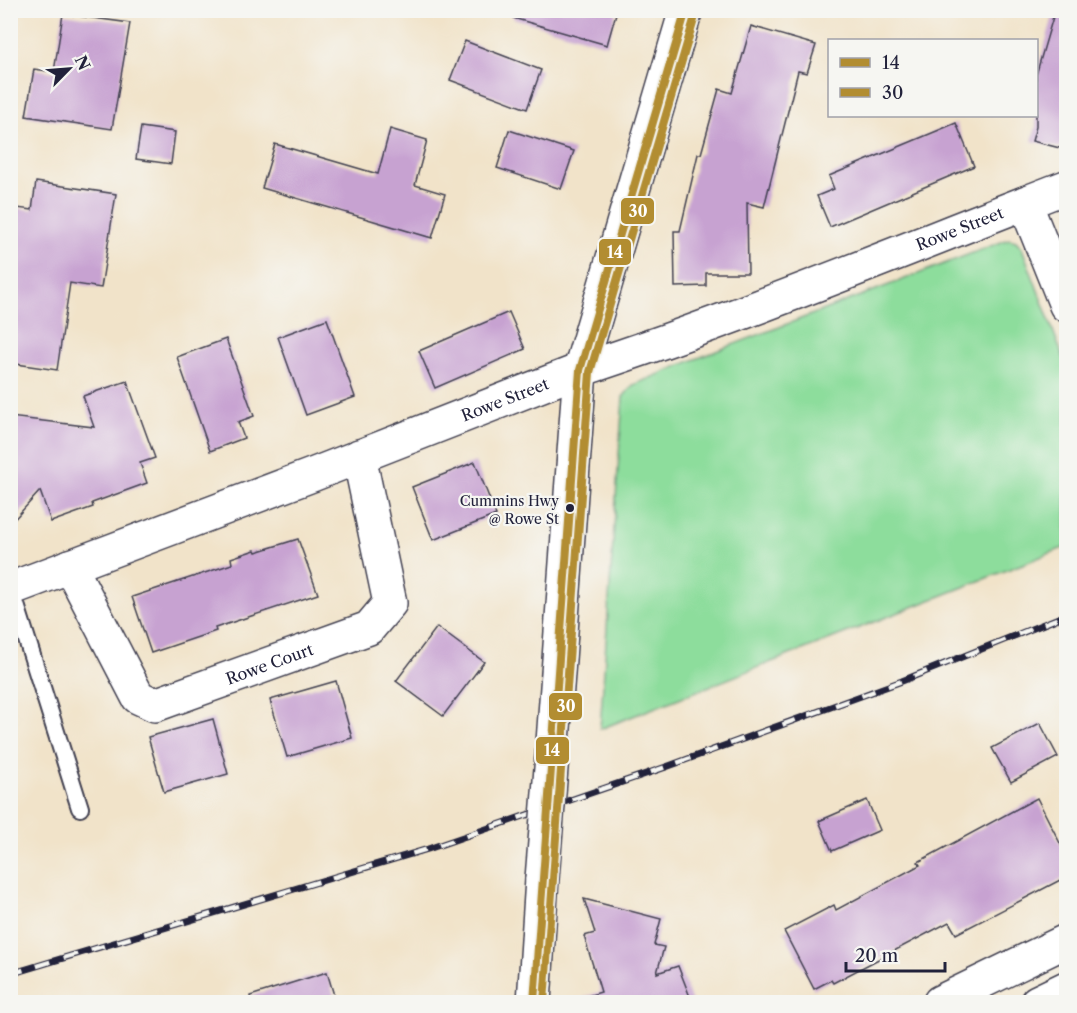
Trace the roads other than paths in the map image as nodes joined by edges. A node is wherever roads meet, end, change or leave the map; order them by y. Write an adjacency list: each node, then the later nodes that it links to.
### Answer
1 (686, 10): 5 (street)
2 (1066, 187): 3 (street, Rowe Street)
3 (1025, 203): 4 (street); 5 (street, Rowe Street)
4 (1066, 305)
5 (580, 369): 6 (street, Rowe Street); 12 (street, bridge)
6 (359, 456): 7 (street, Rowe Street); 7 (street, Rowe Court)
7 (70, 566): 8 (street, Rowe Street)
8 (11, 589): 9 (lane)
9 (80, 808)
10 (1066, 941): 13 (street)
11 (1066, 988): 14 (street)
12 (534, 1002)
13 (940, 1002)
14 (1037, 1002)

